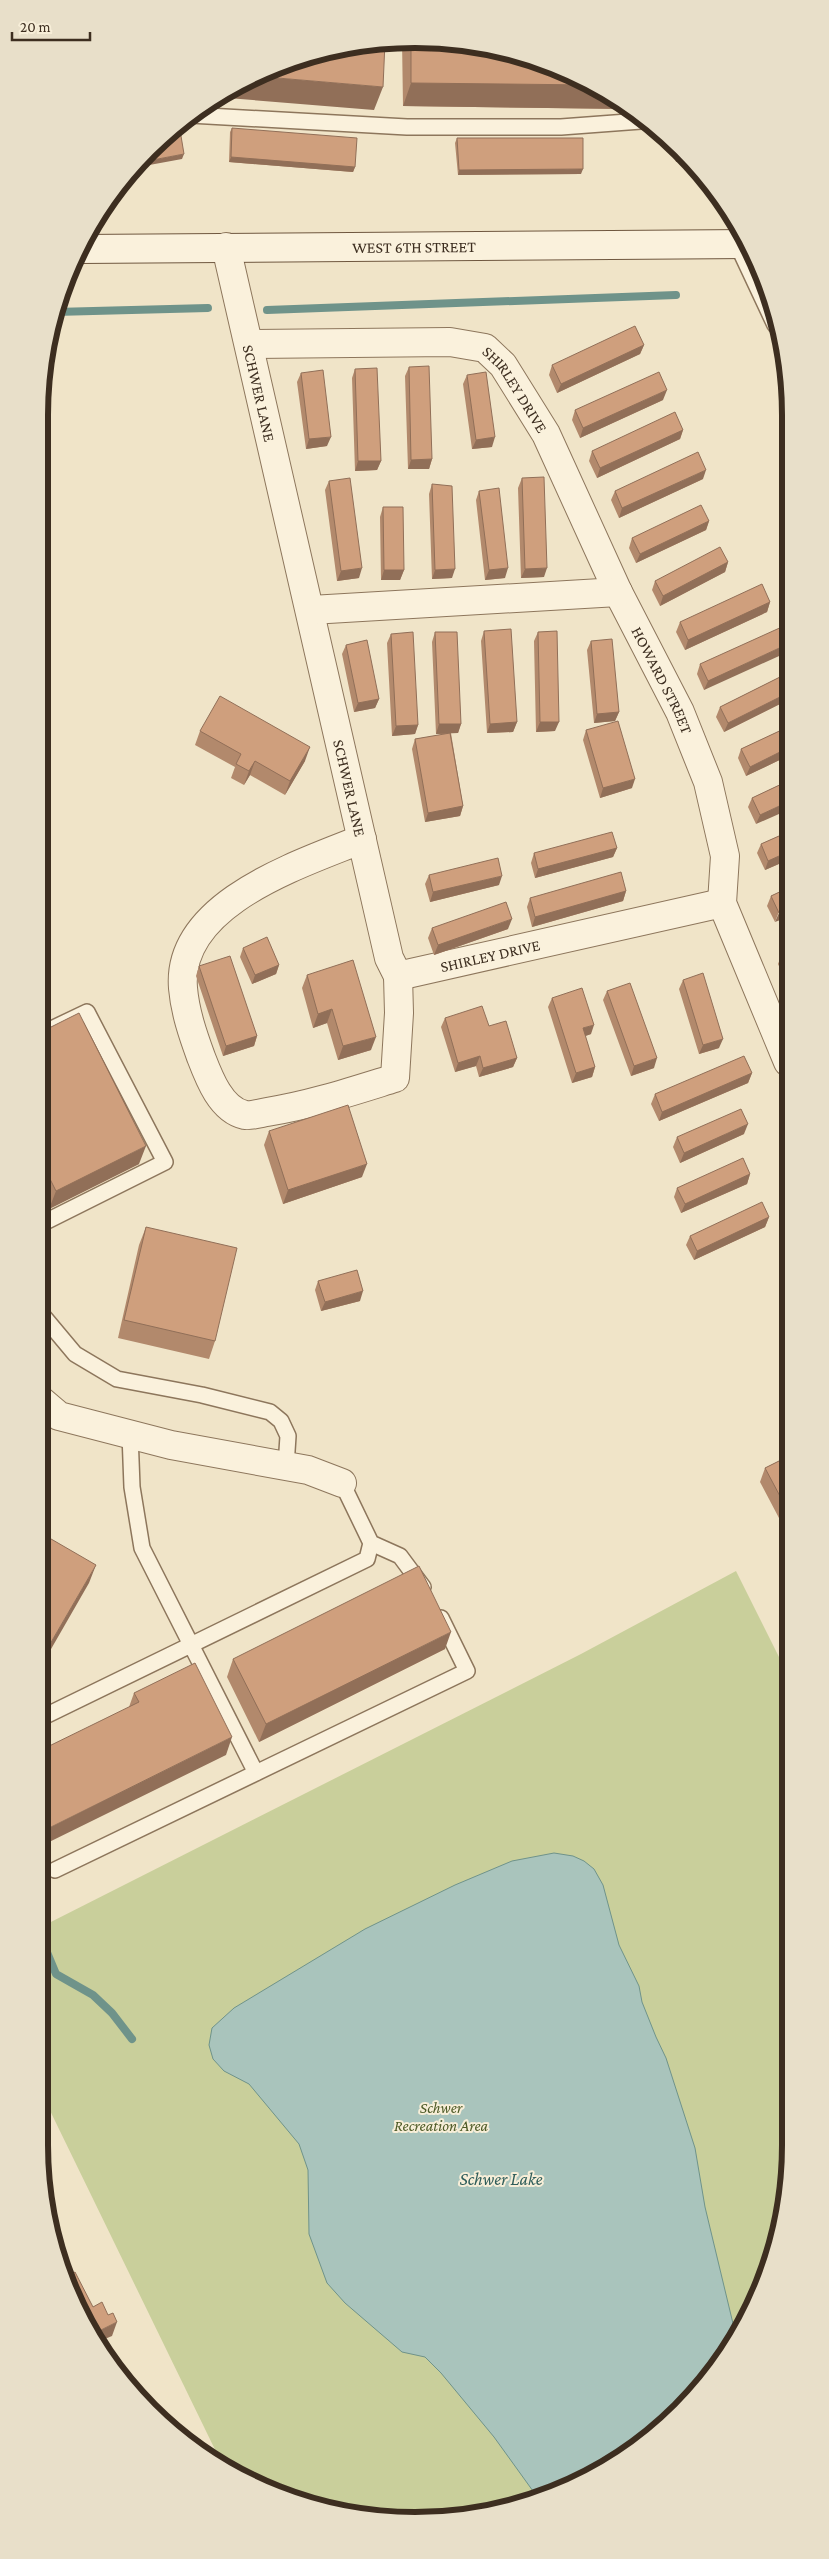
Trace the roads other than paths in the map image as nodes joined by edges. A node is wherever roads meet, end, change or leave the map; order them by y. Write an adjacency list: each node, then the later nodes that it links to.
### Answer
1 (202, 116): 2 (lane)
2 (636, 121)
3 (739, 244): 4 (street, WEST 6TH STREET)
4 (226, 246): 5 (street, WEST 6TH STREET); 6 (street, SCHWER LANE)
5 (87, 249)
6 (249, 344): 7 (street, SHIRLEY DRIVE); 8 (street, SCHWER LANE)
7 (618, 592): 8 (street); 10 (street, HOWARD STREET)
8 (311, 610): 9 (street, SCHWER LANE)
9 (362, 838): 11 (street); 11 (street, SCHWER LANE)
10 (722, 904): 11 (street, SHIRLEY DRIVE); 13 (street, HOWARD STREET)
11 (398, 976)
12 (48, 1031): 14 (lane)
13 (782, 1048)
14 (48, 1220)
15 (48, 1322): 18 (lane)
16 (48, 1406): 17 (street)
17 (130, 1434): 18 (street); 21 (lane)
18 (286, 1466): 19 (street)
19 (342, 1483): 20 (lane)
20 (371, 1543): 21 (lane); 23 (lane)
21 (191, 1645): 22 (lane); 23 (lane)
22 (48, 1715)
23 (256, 1773): 24 (lane)
24 (55, 1870)

